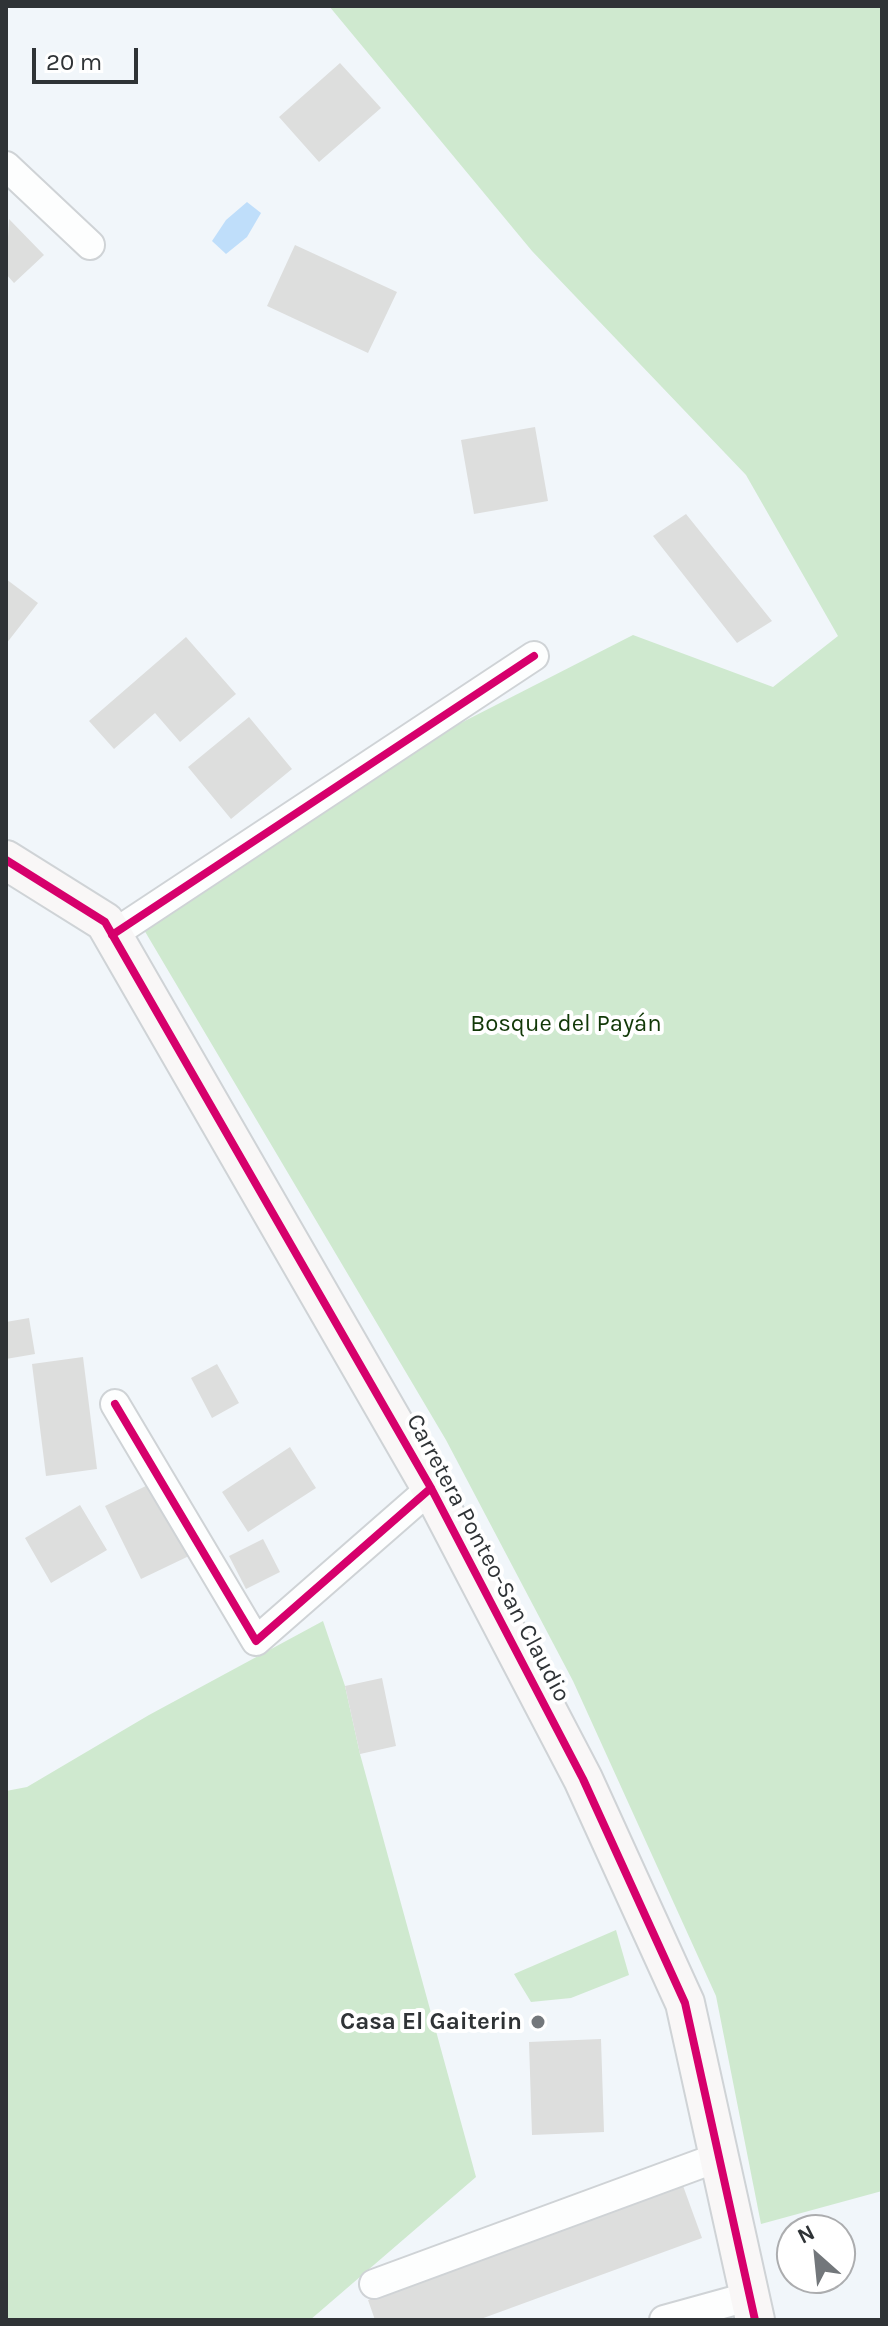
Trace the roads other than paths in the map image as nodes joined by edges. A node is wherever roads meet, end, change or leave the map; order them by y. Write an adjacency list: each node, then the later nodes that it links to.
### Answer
1 (6, 166): 2 (street)
2 (90, 245)
3 (534, 656): 5 (street)
4 (6, 860): 5 (street, Carretera Ponteo-San Claudio)
5 (112, 935): 7 (street, Carretera Ponteo-San Claudio)
6 (115, 1404): 7 (street)
7 (431, 1488): 8 (street, Carretera Ponteo-San Claudio)
8 (719, 2157): 9 (street); 10 (street, Carretera Ponteo-San Claudio)
9 (374, 2284)
10 (753, 2308): 11 (street)
11 (664, 2320)

